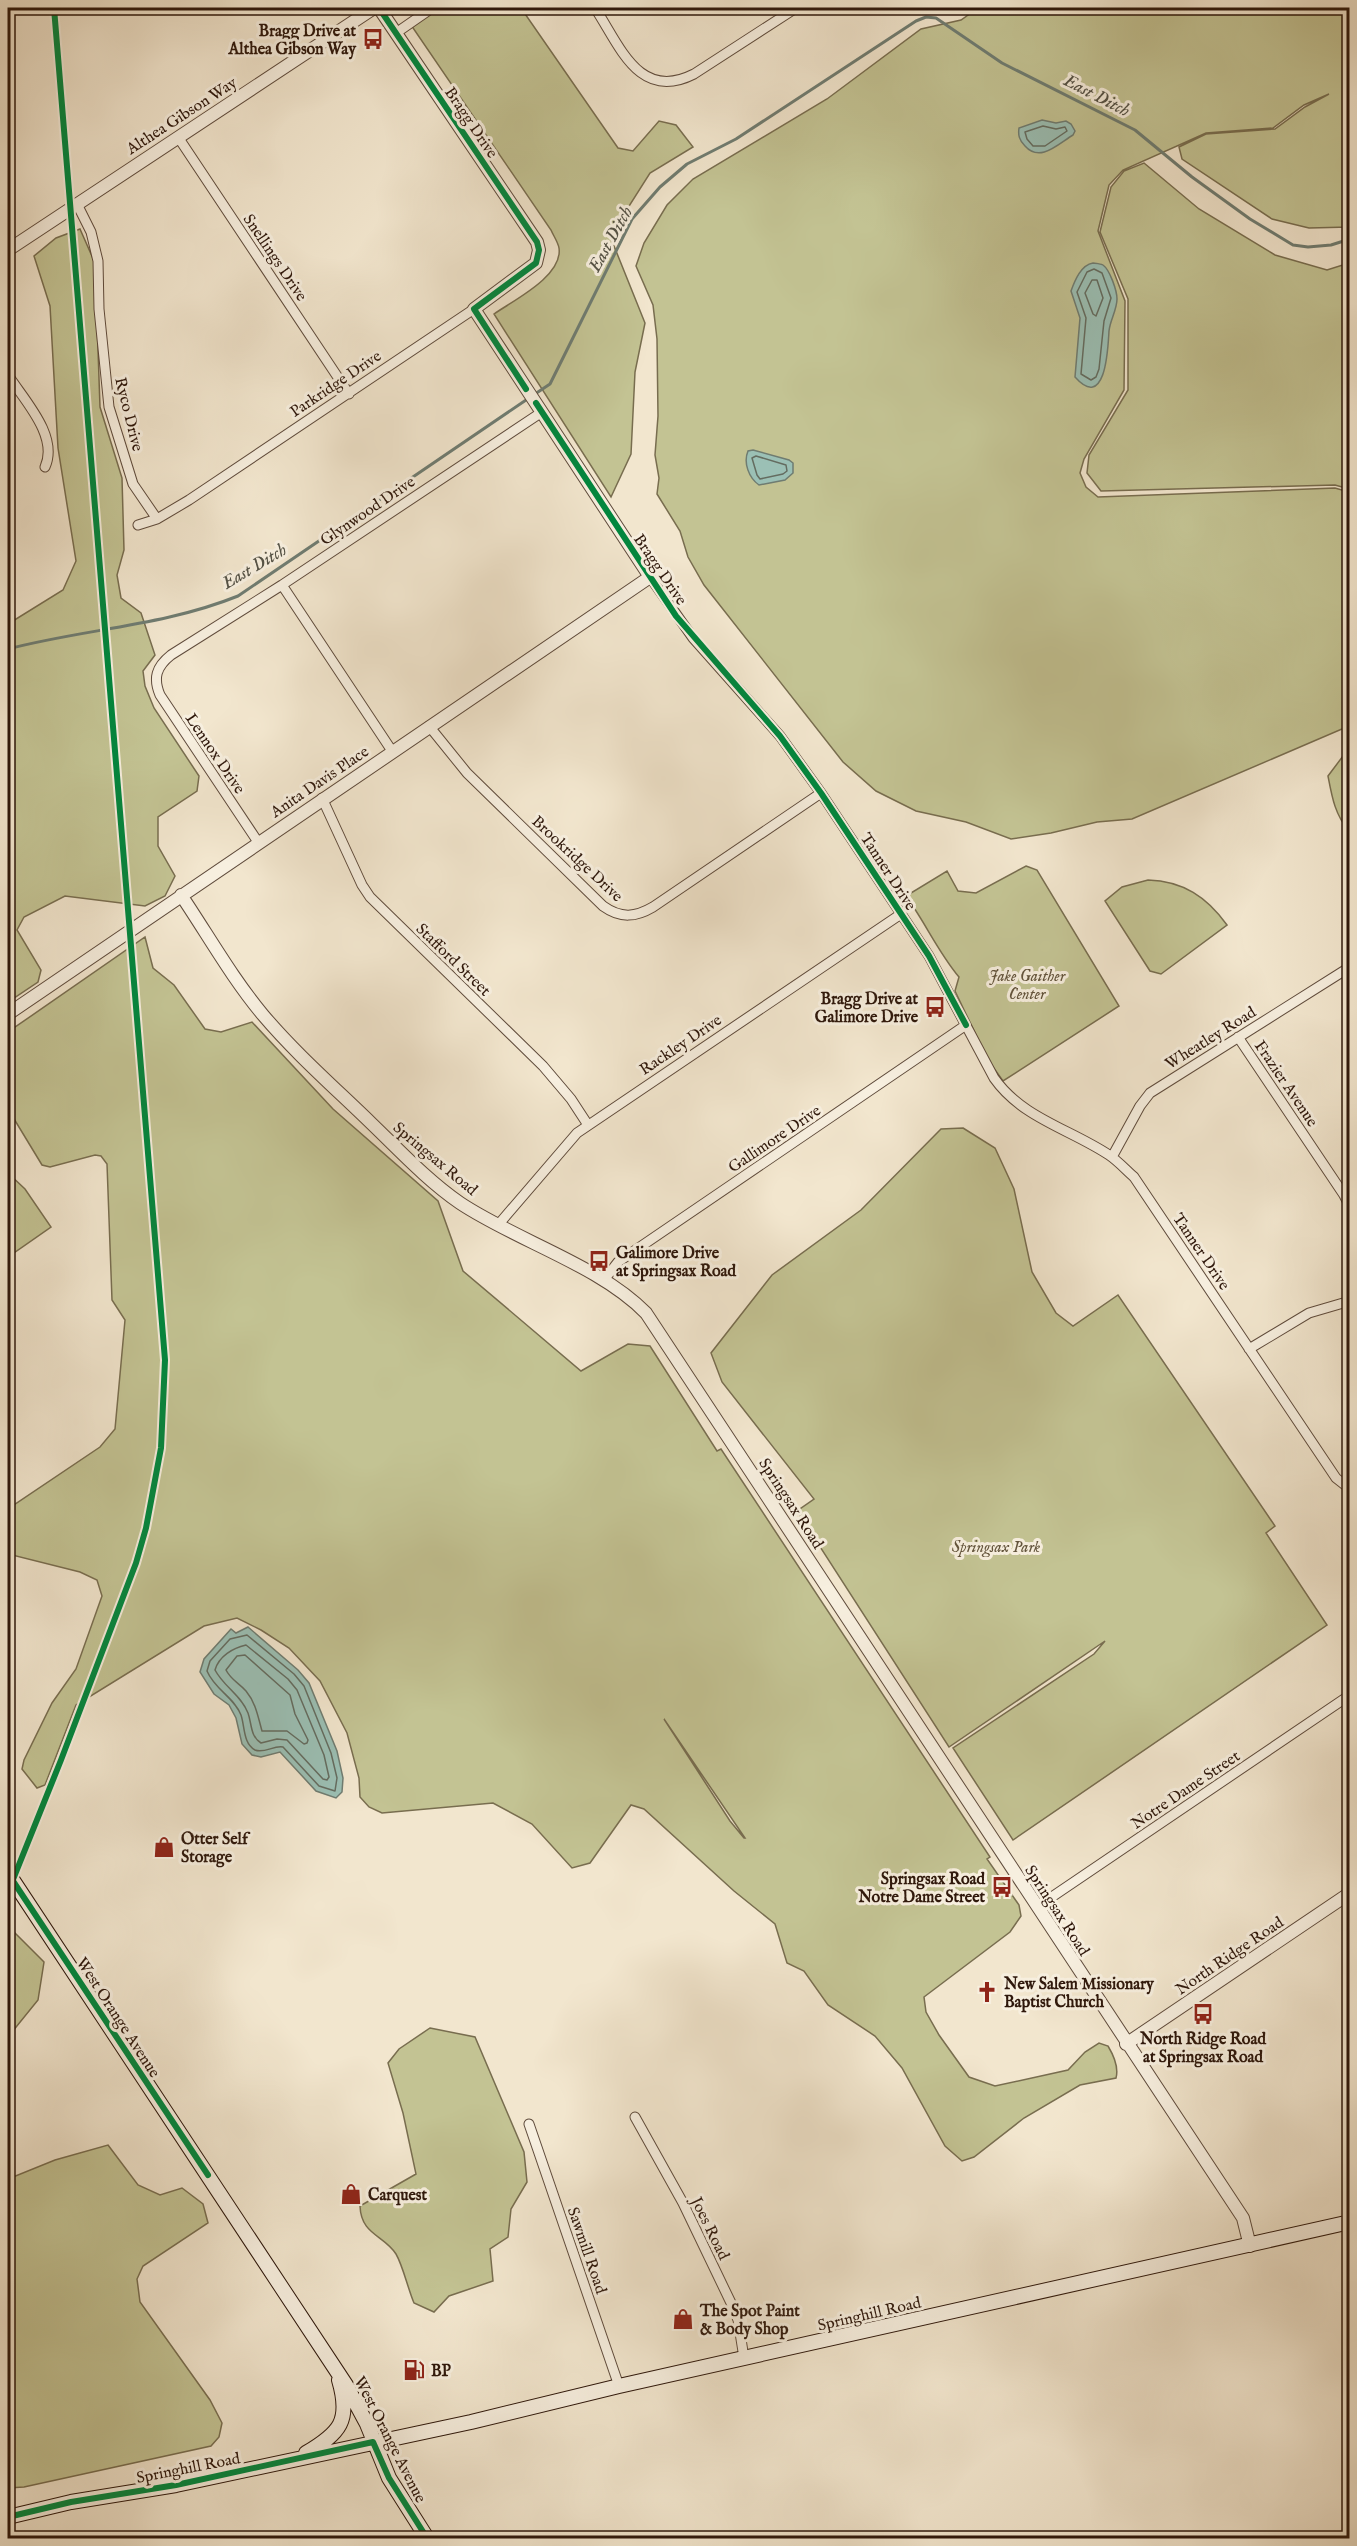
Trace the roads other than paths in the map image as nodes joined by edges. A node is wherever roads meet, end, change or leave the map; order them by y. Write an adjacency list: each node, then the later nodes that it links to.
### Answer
1 (377, 8): 5 (street, Bragg Drive); 6 (street, Althea Gibson Way)
2 (432, 8): 5 (street)
3 (595, 8): 4 (street)
4 (796, 8)
5 (396, 33): 9 (street, Bragg Drive)
6 (177, 137): 7 (street, Althea Gibson Way); 12 (street, Snellings Drive)
7 (76, 204): 8 (street, Althea Gibson Way); 15 (street, Ryco Drive)
8 (8, 250)
9 (539, 254): 10 (street, Parkridge Drive)
10 (474, 309): 12 (street, Parkridge Drive); 13 (street, Bragg Drive)
11 (8, 375): 14 (street)
12 (349, 394): 15 (street, Parkridge Drive)
13 (539, 408): 17 (street, Bragg Drive); 18 (street, Glynwood Drive)
14 (45, 467)
15 (157, 519): 16 (street, Parkridge Drive)
16 (138, 525)
17 (650, 577): 20 (street, Anita Davis Place); 21 (street, Bragg Drive)
18 (282, 585): 19 (street, Glynwood Drive); 22 (street)
19 (155, 677): 25 (street, Lennox Drive)
20 (429, 726): 22 (street, Anita Davis Place); 23 (street, Brookridge Drive)
21 (780, 736): 23 (street, Tanner Drive)
22 (392, 751): 24 (street, Anita Davis Place)
23 (821, 793): 27 (street, Tanner Drive)
24 (322, 798): 25 (street, Anita Davis Place); 32 (street, Stafford Street)
25 (258, 842): 26 (street, Anita Davis Place)
26 (181, 896): 29 (street, Anita Davis Place); 35 (street, Springsax Road)
27 (901, 914): 30 (street, Tanner Drive); 32 (street, Rackley Drive)
28 (1350, 967): 31 (street, Wheatley Road)
29 (8, 1014)
30 (966, 1025): 33 (street, Tanner Drive); 36 (street, Gallimore Drive)
31 (1238, 1037): 33 (street, Wheatley Road); 34 (street, Frazier Avenue)
32 (588, 1125): 35 (street, Rackley Drive)
33 (1112, 1157): 38 (street, Tanner Drive)
34 (1350, 1208)
35 (498, 1225): 36 (street, Springsax Road)
36 (604, 1281): 43 (street, Springsax Road)
37 (1350, 1301): 38 (street)
38 (1250, 1349): 39 (street, Tanner Drive)
39 (1350, 1489)
40 (1350, 1695): 43 (street, Notre Dame Street)
41 (8, 1873): 50 (main road, West Orange Avenue)
42 (1350, 1893): 44 (street, North Ridge Road)
43 (1037, 1907): 44 (street, Springsax Road)
44 (1126, 2044): 48 (street, Springsax Road)
45 (635, 2117): 49 (street, Joes Road)
46 (529, 2124): 51 (street, Sawmill Road)
47 (1350, 2222): 48 (main road, Springhill Road)
48 (1250, 2246): 49 (main road, Springhill Road)
49 (744, 2358): 51 (main road, Springhill Road)
50 (333, 2365): 52 (main road, West Orange Avenue); 53 (main road)
51 (619, 2386): 52 (main road, Springhill Road)
52 (373, 2442): 53 (main road, Springhill Road); 55 (main road, West Orange Avenue)
53 (296, 2459): 54 (main road, Springhill Road)
54 (8, 2517)
55 (427, 2538)

